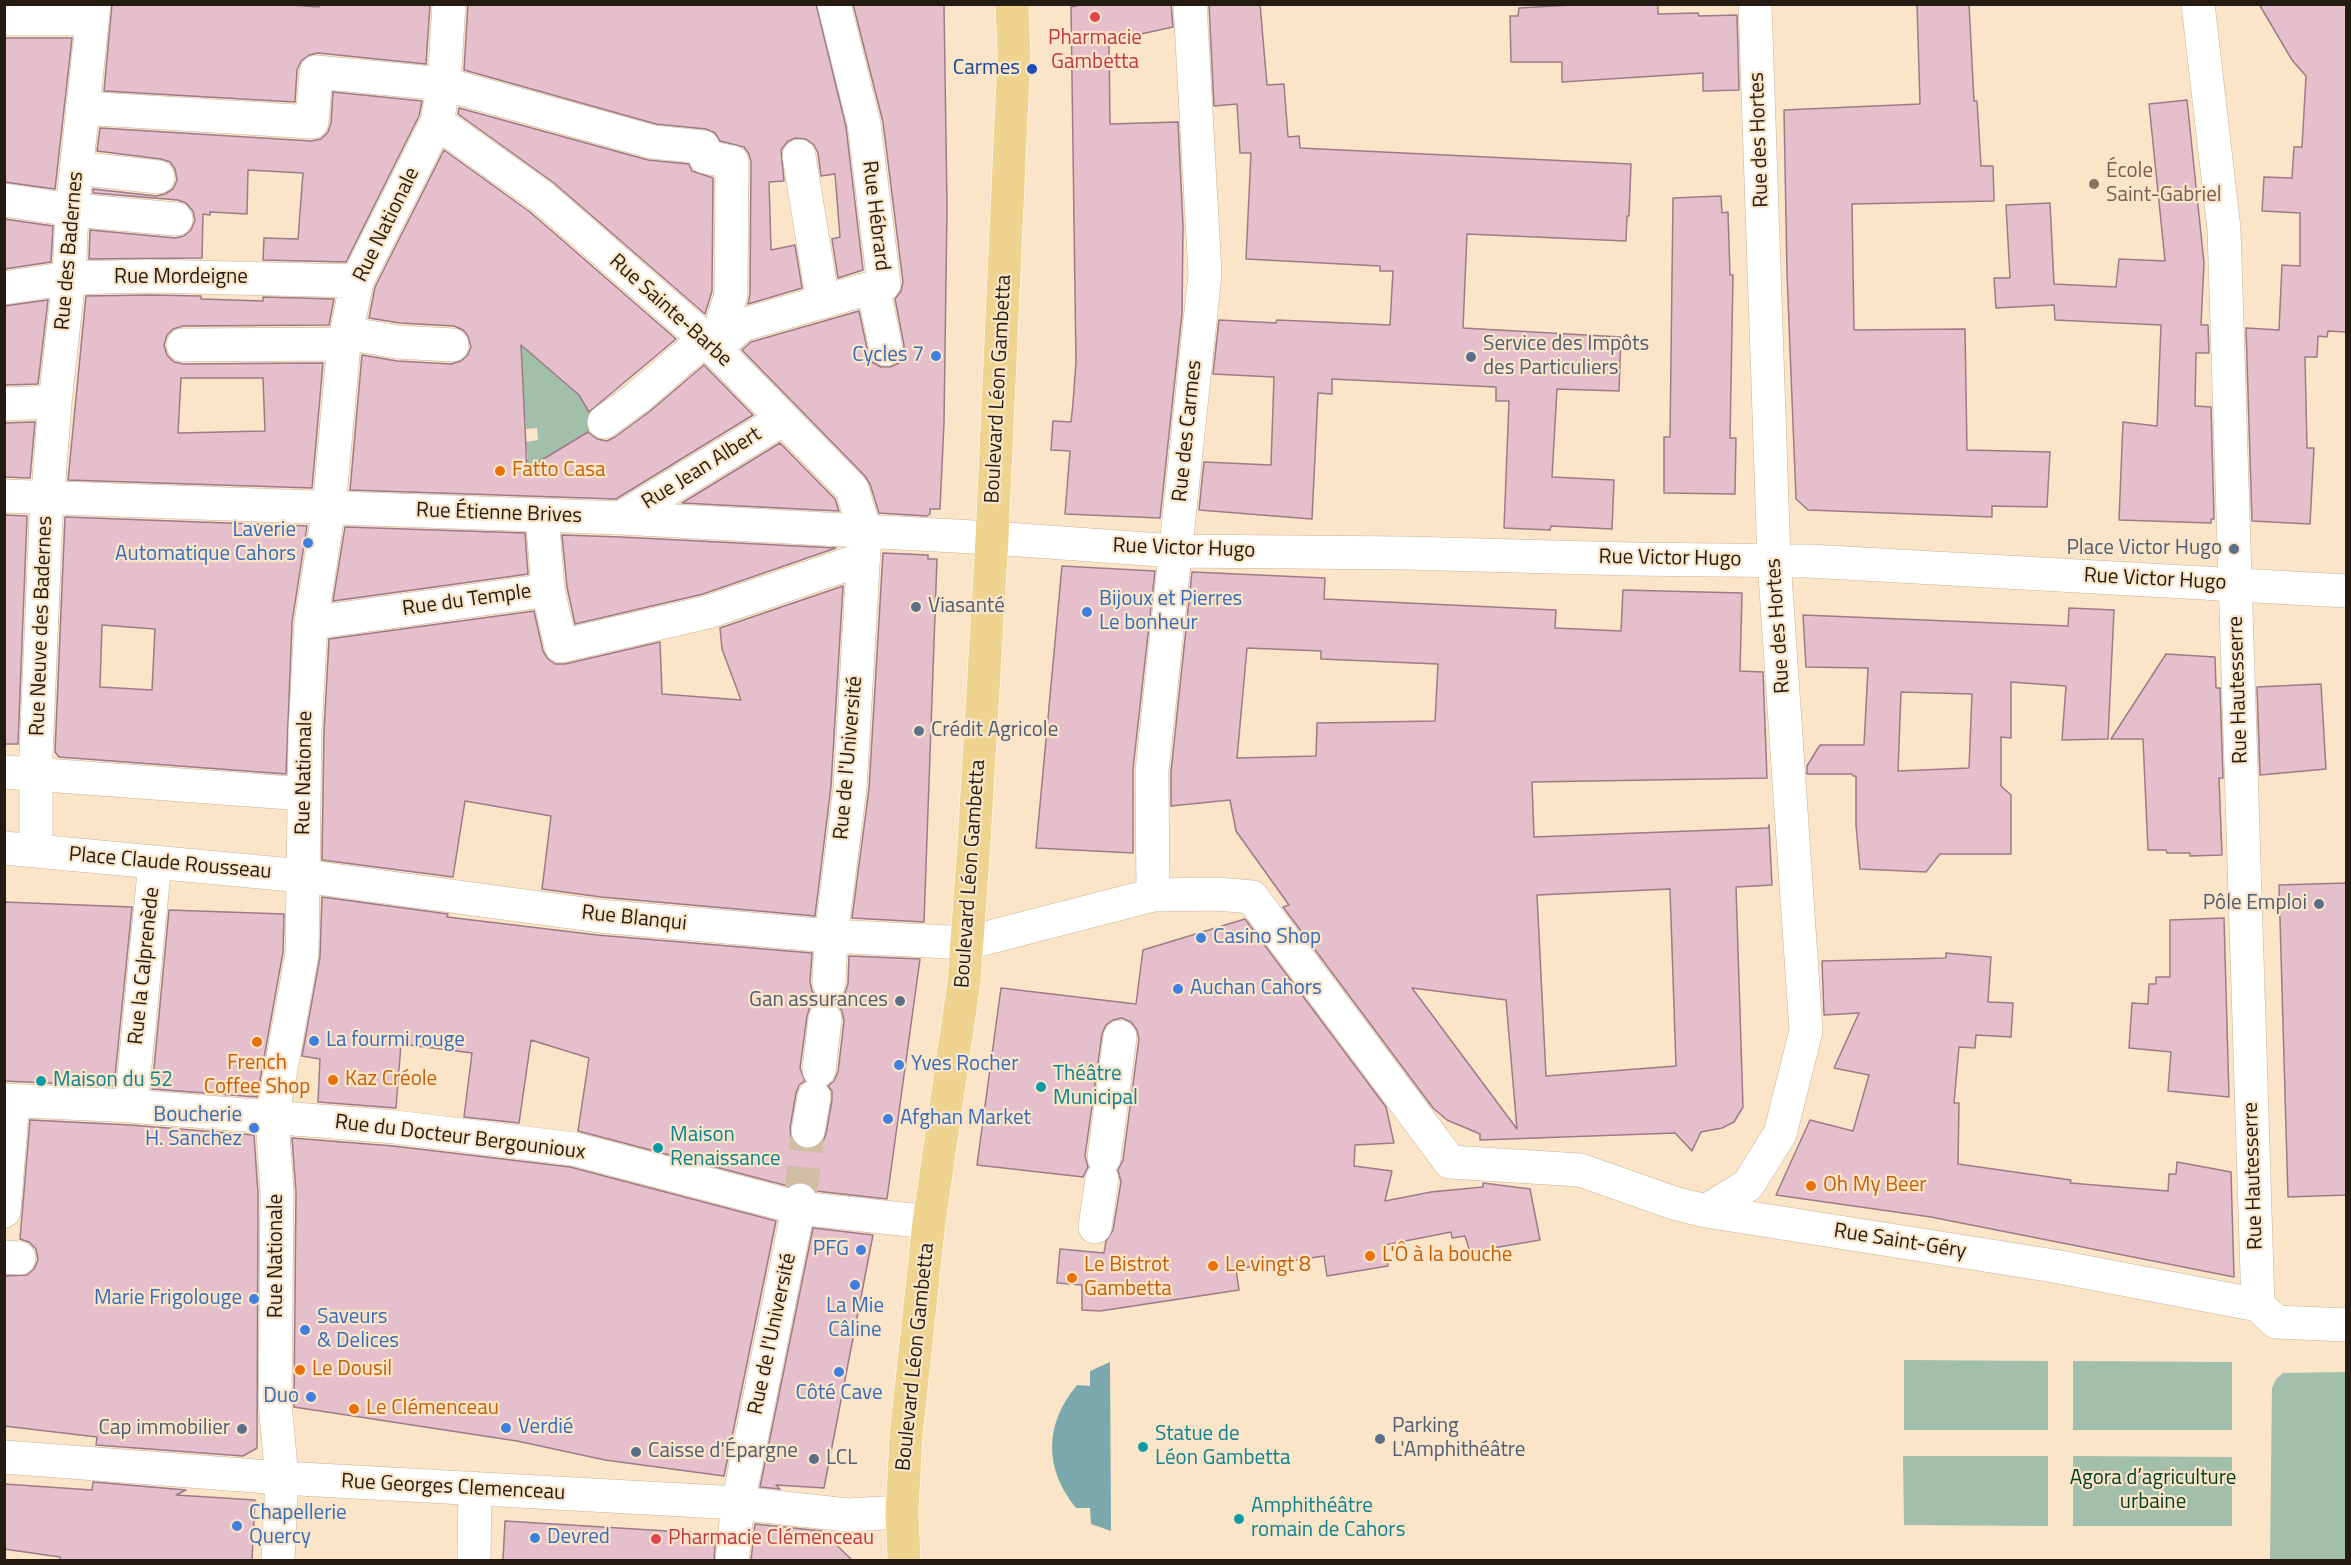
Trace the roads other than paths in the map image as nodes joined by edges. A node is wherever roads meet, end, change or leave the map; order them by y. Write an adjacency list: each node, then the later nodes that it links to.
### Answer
1 (449, 4): 9 (street, Rue Nationale)
2 (834, 4): 20 (street, Rue Hébrard)
3 (1012, 4): 37 (main road, Boulevard Léon Gambetta)
4 (1190, 4): 39 (street, Rue des Carmes)
5 (1755, 4): 40 (street, Rue des Hortes)
6 (2198, 4): 41 (street, Rue Hautesserre)
7 (93, 12): 8 (street); 10 (street, Rue des Badernes)
8 (4, 19)
9 (444, 84): 10 (street); 11 (street, Rue Nationale); 24 (street)
10 (82, 108): 13 (street, Rue des Badernes)
11 (437, 122): 19 (street, Rue Nationale); 24 (street, Rue Sainte-Barbe)
12 (800, 156): 22 (street)
13 (76, 168): 14 (street); 16 (street, Rue des Badernes)
14 (158, 177)
15 (4, 200): 16 (street)
16 (72, 210): 17 (street); 18 (street, Rue des Badernes)
17 (176, 219)
18 (69, 278): 19 (street, Rue Mordeigne); 21 (street, Rue Mordeigne); 28 (street, Rue des Badernes)
19 (357, 280): 23 (street, Rue Nationale)
20 (873, 287): 22 (street, Rue Hébrard); 27 (street)
21 (4, 288)
22 (823, 302): 24 (street, Rue Hébrard)
23 (345, 338): 25 (street); 26 (street); 34 (street, Rue Nationale)
24 (710, 344): 30 (street, Rue Sainte-Barbe); 31 (street, Rue Hébrard)
25 (183, 345)
26 (452, 345)
27 (886, 349)
28 (55, 402): 29 (street); 33 (street, Rue des Badernes)
29 (4, 404)
30 (783, 419): 36 (street, Rue Jean Albert); 38 (street, Rue Sainte-Barbe)
31 (604, 422)
32 (4, 496): 33 (street, Rue Étienne Brives)
33 (48, 497): 34 (street, Rue Étienne Brives); 45 (street, Rue Neuve des Badernes)
34 (329, 508): 35 (street, Rue Étienne Brives); 44 (street, Rue Nationale)
35 (542, 515): 36 (street, Rue Étienne Brives); 42 (street, Rue du Temple)
36 (621, 518): 38 (street, Rue Étienne Brives)
37 (992, 538): 38 (street, Rue Étienne Brives); 39 (street, Rue Victor Hugo); 54 (main road, Boulevard Léon Gambetta)
38 (864, 546): 42 (street); 53 (street, Rue de l'Université)
39 (1175, 551): 40 (street, Rue Victor Hugo); 52 (street, Rue des Carmes)
40 (1774, 560): 41 (street, Rue Victor Hugo); 65 (street, Rue des Hortes)
41 (2236, 584): 43 (street, Rue Victor Hugo); 68 (street, Rue Hautesserre)
42 (548, 590): 44 (street, Rue du Temple)
43 (2346, 591)
44 (311, 623): 47 (street, Rue Nationale)
45 (37, 765): 46 (street); 47 (street); 49 (street)
46 (4, 772)
47 (304, 794): 51 (street, Rue Nationale)
48 (4, 848): 49 (street, Place Claude Rousseau)
49 (36, 851): 50 (street, Place Claude Rousseau)
50 (155, 862): 51 (street, Place Claude Rousseau); 59 (street, Rue la Calprenède)
51 (303, 876): 53 (street, Rue Blanqui); 60 (street, Rue Nationale)
52 (1153, 895): 54 (street, Rue Blanqui); 62 (street, Rue Blanqui)
53 (831, 936): 54 (street, Rue Blanqui); 55 (street, Rue de l'Université)
54 (967, 943): 66 (main road, Boulevard Léon Gambetta)
55 (829, 983)
56 (825, 1019): 61 (street)
57 (1120, 1037): 67 (street)
58 (9, 1101): 59 (street, Rue du Docteur Bergounioux); 64 (street)
59 (131, 1106): 60 (street, Rue du Docteur Bergounioux)
60 (272, 1118): 63 (street, Rue du Docteur Bergounioux); 71 (street, Rue Nationale)
61 (808, 1131)
62 (1450, 1162): 65 (street, Rue Saint-Géry)
63 (799, 1204): 66 (street, Rue du Docteur Bergounioux); 73 (street, Rue de l'Université)
64 (4, 1211)
65 (1706, 1211): 68 (street, Rue Saint-Géry)
66 (929, 1222): 74 (main road, Boulevard Léon Gambetta)
67 (1095, 1227)
68 (2258, 1305): 69 (street, Rue Saint-Géry)
69 (2346, 1325)
70 (4, 1457): 71 (street, Rue Georges Clemenceau)
71 (282, 1478): 72 (street, Rue Georges Clemenceau); 75 (street, Rue Nationale)
72 (476, 1490): 73 (street, Rue Georges Clemenceau); 76 (street)
73 (738, 1503): 74 (street, Rue Georges Clemenceau); 77 (street, Rue de l'Université)
74 (902, 1512): 78 (main road, Boulevard Léon Gambetta)
75 (278, 1560)
76 (474, 1560)
77 (732, 1560)
78 (904, 1560)

